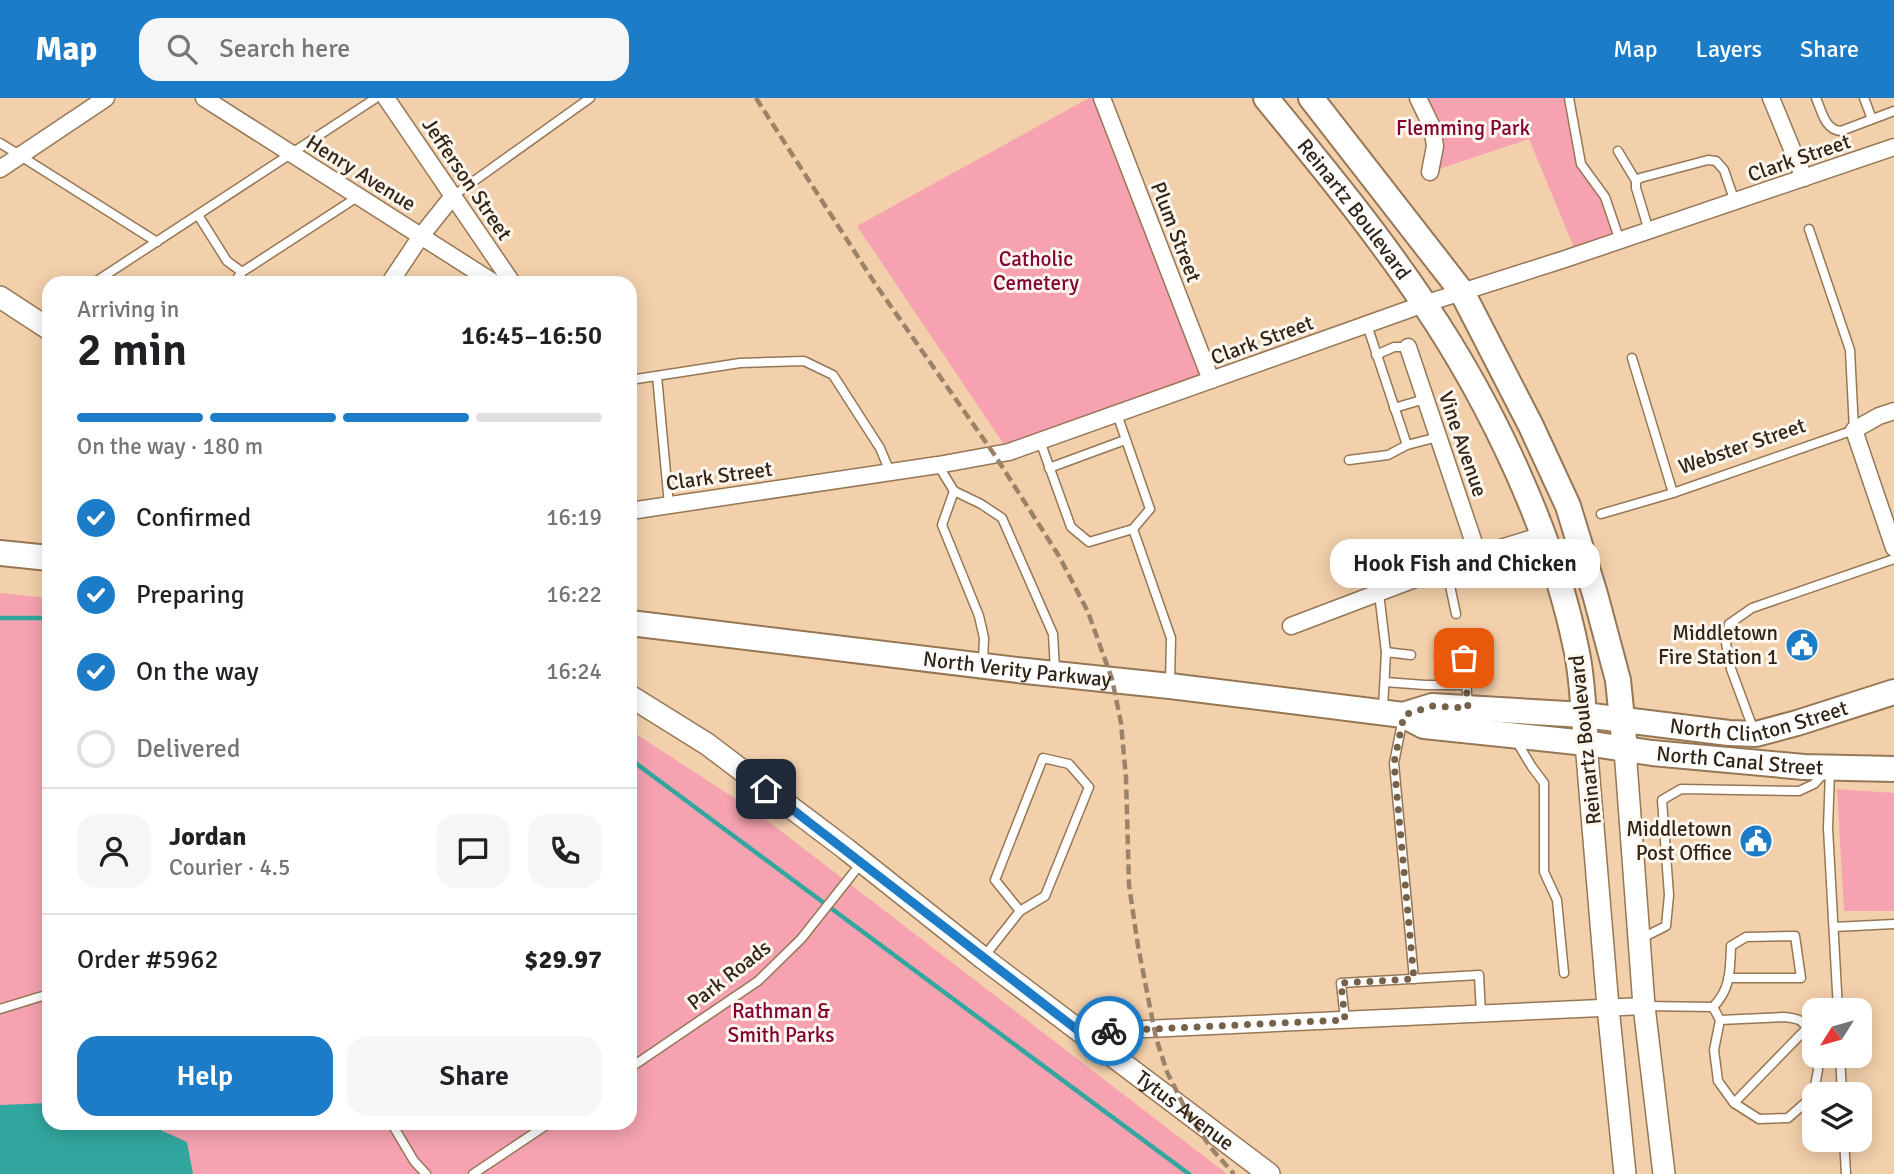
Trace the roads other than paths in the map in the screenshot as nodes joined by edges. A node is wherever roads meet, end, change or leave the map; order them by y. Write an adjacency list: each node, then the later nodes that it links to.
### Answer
1 (106, 98): 20 (street)
2 (204, 98): 19 (street, Henry Avenue)
3 (376, 98): 19 (lane)
4 (386, 98): 26 (street, Jefferson Street)
5 (590, 98): 26 (lane)
6 (1101, 98): 50 (street, Plum Street)
7 (1266, 98): 42 (main road, Reinartz Boulevard)
8 (1311, 98): 40 (main road, Reinartz Boulevard)
9 (1418, 98): 22 (street)
10 (1569, 98): 32 (lane)
11 (1770, 98): 23 (street)
12 (1816, 98): 15 (lane)
13 (1864, 98): 15 (lane)
14 (1894, 111): 15 (lane)
15 (1872, 119)
16 (0, 143): 20 (lane)
17 (1894, 147): 23 (street, Clark Street)
18 (1618, 151): 24 (lane)
19 (292, 154): 25 (street, Henry Avenue); 28 (lane)
20 (20, 156): 21 (street); 33 (lane)
21 (0, 169)
22 (1430, 172)
23 (1804, 178): 27 (street, Clark Street)
24 (1636, 181): 27 (lane); 30 (lane)
25 (359, 196): 31 (street, Henry Avenue); 34 (lane)
26 (453, 196): 31 (street); 39 (street, Jefferson Street)
27 (1735, 202): 30 (street, Clark Street)
28 (198, 215): 33 (lane); 34 (lane)
29 (1809, 229): 55 (lane)
30 (1649, 231): 32 (street, Clark Street)
31 (421, 236): 37 (street); 38 (street, Henry Avenue)
32 (1620, 241): 40 (street, Clark Street)
33 (157, 242): 35 (lane)
34 (242, 272): 36 (lane)
35 (104, 276)
36 (239, 276)
37 (394, 276)
38 (484, 276)
39 (508, 276)
40 (1462, 292): 42 (street, Clark Street); 93 (main road, Reinartz Boulevard)
41 (0, 298): 43 (main road)
42 (1424, 304): 44 (street, Clark Street); 70 (main road, Reinartz Boulevard)
43 (42, 322)
44 (1367, 325): 46 (lane); 50 (street, Clark Street)
45 (1408, 347): 46 (lane); 51 (street, Vine Avenue)
46 (1376, 355): 52 (lane)
47 (1632, 358): 65 (lane)
48 (657, 376): 49 (lane); 63 (lane); 66 (lane)
49 (637, 379)
50 (1211, 380): 54 (street, Clark Street)
51 (1425, 399): 52 (lane); 56 (street, Vine Avenue)
52 (1394, 408): 59 (lane)
53 (1894, 411): 55 (street, Webster Street)
54 (1117, 414): 57 (lane); 58 (street, Clark Street)
55 (1854, 430): 65 (lane, Webster Street); 71 (street)
56 (1438, 437): 59 (lane); 73 (street, Vine Avenue)
57 (1125, 440): 62 (lane); 69 (lane)
58 (1040, 441): 61 (street, Clark Street); 62 (lane)
59 (1407, 445): 60 (lane)
60 (1349, 460)
61 (937, 465): 63 (street, Clark Street); 64 (lane)
62 (1049, 468): 69 (lane)
63 (890, 472): 66 (street, Clark Street)
64 (954, 491): 84 (lane); 85 (lane)
65 (1673, 493): 68 (lane, Webster Street)
66 (669, 505): 67 (street, Clark Street)
67 (637, 510)
68 (1601, 514)
69 (1133, 529): 87 (lane)
70 (1543, 535): 73 (street); 92 (main road, Reinartz Boulevard)
71 (1894, 548)
72 (0, 553): 74 (main road)
73 (1478, 555): 76 (street)
74 (42, 557)
75 (1894, 559): 94 (lane)
76 (1446, 567): 77 (street); 78 (lane)
77 (1380, 592): 80 (street); 81 (lane)
78 (1456, 614)
79 (637, 624): 84 (main road, North Verity Parkway)
80 (1291, 626)
81 (1386, 652): 82 (lane); 86 (lane)
82 (1411, 655)
83 (1439, 656): 89 (lane)
84 (983, 665): 85 (main road, North Verity Parkway)
85 (1055, 673): 87 (main road, North Verity Parkway)
86 (1385, 682): 89 (lane); 91 (lane)
87 (1170, 685): 91 (main road, North Verity Parkway)
88 (1894, 692): 94 (main road, North Clinton Street)
89 (1467, 697): 91 (main road, North Verity Parkway); 92 (main road, North Verity Parkway)
90 (637, 700): 100 (main road, Tytus Avenue)
91 (1393, 714): 95 (main road, North Verity Parkway); 108 (lane)
92 (1584, 715): 93 (main road, North Verity Parkway); 96 (main road, Reinartz Boulevard)
93 (1622, 721): 94 (main road, North Clinton Street); 97 (main road, Reinartz Boulevard)
94 (1756, 734)
95 (1513, 735): 96 (main road, North Verity Parkway); 106 (lane)
96 (1586, 743): 97 (main road, North Canal Street); 112 (main road, Reinartz Boulevard)
97 (1625, 749): 98 (main road, North Canal Street); 104 (main road, Reinartz Boulevard)
98 (1830, 768): 99 (main road, North Canal Street); 103 (lane); 104 (lane)
99 (1894, 769)
100 (862, 862): 105 (main road, Tytus Avenue); 121 (lane, Park Roads)
101 (1020, 911): 101 (lane); 105 (lane)
102 (1894, 925): 103 (lane)
103 (1833, 927): 110 (lane)
104 (1639, 940): 111 (main road, Reinartz Boulevard)
105 (984, 958): 119 (main road, Tytus Avenue)
106 (1564, 973)
107 (1728, 978): 107 (lane); 113 (lane)
108 (1414, 979): 115 (lane); 116 (lane)
109 (42, 996): 114 (lane)
110 (1837, 998)
111 (1644, 1006): 112 (street); 113 (lane); 131 (main road, Reinartz Boulevard)
112 (1608, 1007): 115 (street); 130 (main road, Reinartz Boulevard)
113 (1713, 1007): 117 (lane)
114 (0, 1009)
115 (1481, 1013): 116 (street)
116 (1345, 1020): 119 (street)
117 (1720, 1020): 118 (lane); 123 (lane)
118 (1802, 1022)
119 (1080, 1032): 129 (main road, Tytus Avenue)
120 (1802, 1032): 123 (lane)
121 (637, 1063)
122 (1818, 1068): 123 (lane)
123 (1734, 1103)
124 (396, 1130): 127 (lane)
125 (539, 1130): 128 (lane)
126 (1845, 1152): 132 (lane)
127 (426, 1174)
128 (473, 1174)
129 (1269, 1174)
130 (1625, 1174)
131 (1664, 1174)
132 (1846, 1174)

